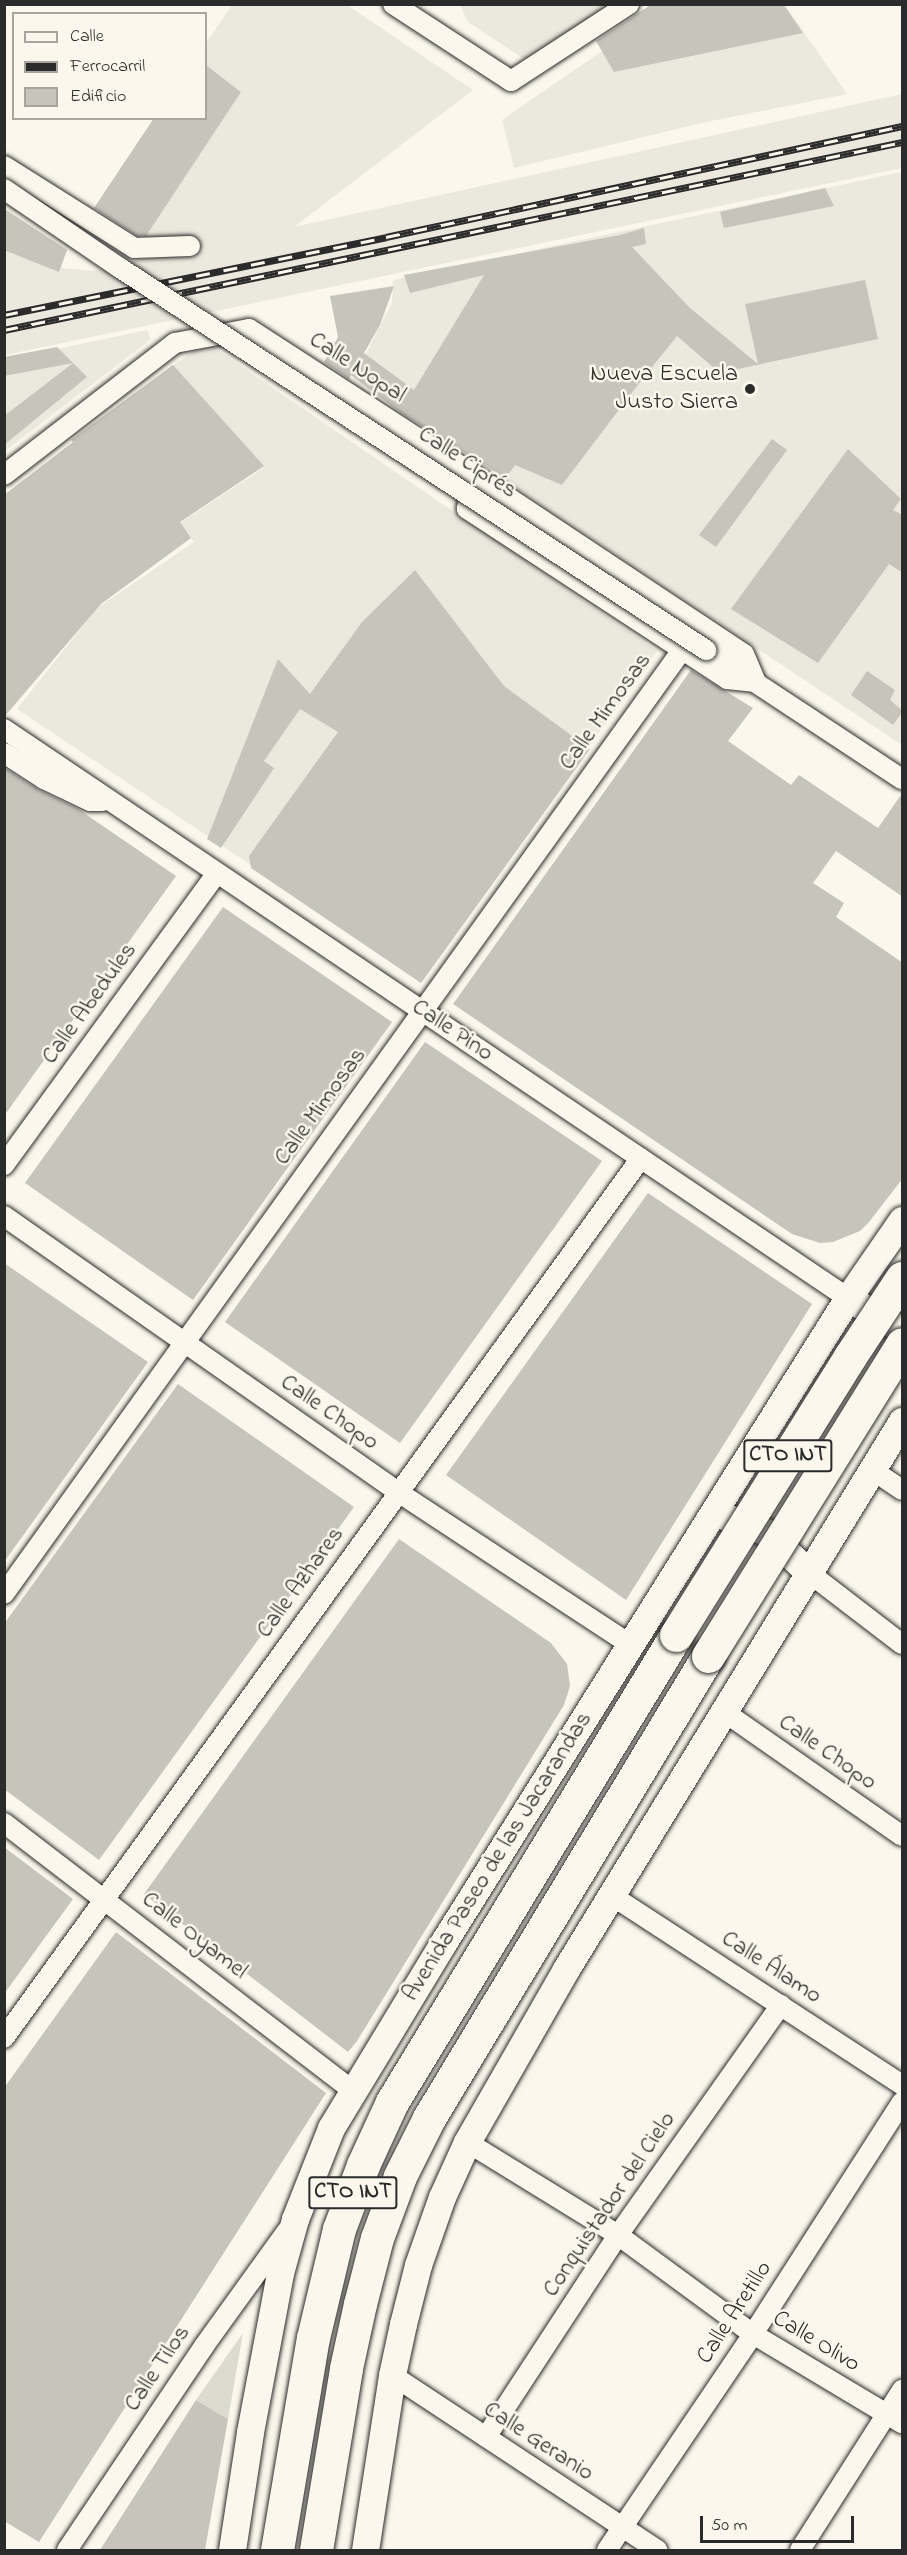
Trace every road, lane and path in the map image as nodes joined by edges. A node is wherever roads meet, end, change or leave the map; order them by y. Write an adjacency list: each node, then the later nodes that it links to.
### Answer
1 (393, 4): 2 (street)
2 (629, 4)
3 (4, 166): 5 (street)
4 (4, 189): 9 (street, Calle Ciprés, bridge)
5 (189, 246)
6 (473, 474): 7 (street, Calle Nopal); 8 (street); 9 (street, Calle Nopal)
7 (4, 475)
8 (682, 650): 9 (street); 16 (street, Calle Mimosas)
9 (756, 682): 13 (street, Calle Ciprés)
10 (4, 715): 14 (street)
11 (4, 729): 14 (street, Calle Pino)
12 (4, 753): 14 (street)
13 (903, 779)
14 (109, 802): 15 (street, Calle Pino)
15 (217, 873): 16 (street, Calle Pino); 18 (street, Calle Abedules)
16 (422, 1010): 17 (street, Calle Pino); 24 (street, Calle Mimosas)
17 (641, 1158): 22 (street, Calle Pino); 29 (street, Calle Azhares)
18 (4, 1165)
19 (4, 1216): 24 (street, Calle Chopo)
20 (903, 1221): 22 (main road, Avenida Paseo de las Jacarandas / CTO INT)
21 (903, 1278): 54 (highway, CTO INT, bridge)
22 (848, 1298): 23 (main road, Calle Pino); 30 (main road, Avenida Paseo de las Jacarandas / CTO INT)
23 (903, 1330)
24 (183, 1343): 29 (street, Calle Chopo); 32 (street, Calle Mimosas)
25 (903, 1344): 53 (highway, CTO INT, bridge)
26 (903, 1421): 27 (main road, CTO INT)
27 (871, 1469): 28 (street); 31 (main road, CTO INT)
28 (903, 1490)
29 (398, 1492): 34 (street, Calle Chopo); 39 (street, Calle Azhares)
30 (708, 1522): 31 (main road); 34 (main road, Avenida Paseo de las Jacarandas / CTO INT)
31 (808, 1572): 33 (street); 35 (main road, CTO INT)
32 (4, 1594)
33 (903, 1644)
34 (631, 1645): 43 (main road, Avenida Paseo de las Jacarandas / CTO INT)
35 (723, 1711): 37 (street, Calle Chopo); 38 (main road, CTO INT)
36 (4, 1823): 39 (street, Calle Oyamel)
37 (903, 1836)
38 (611, 1895): 40 (street, Calle Álamo); 45 (main road, CTO INT)
39 (105, 1899): 41 (street, Calle Azhares); 43 (street, Calle Oyamel)
40 (781, 2005): 42 (street, Calle Álamo); 47 (street, Conquistador del Cielo)
41 (4, 2038)
42 (903, 2085)
43 (352, 2090): 46 (main road, Avenida Paseo de las Jacarandas / CTO INT)
44 (903, 2102): 48 (street, Calle Aretillo)
45 (467, 2142): 47 (street, Calle Olivo); 49 (main road, CTO INT)
46 (295, 2219): 56 (street, Calle Tilos); 57 (main road, Avenida Paseo de las Jacarandas / CTO INT)
47 (618, 2235): 48 (street, Calle Olivo); 52 (street, Conquistador del Cielo)
48 (753, 2334): 51 (street, Calle Olivo); 55 (street, Calle Aretillo)
49 (392, 2375): 52 (street, Calle Geranio); 62 (main road, CTO INT)
50 (903, 2390): 51 (street)
51 (895, 2418): 65 (street)
52 (486, 2437): 55 (street, Calle Geranio)
53 (326, 2493): 60 (highway, CTO INT); 61 (highway)
54 (286, 2498): 58 (highway); 59 (highway, CTO INT)
55 (622, 2528): 63 (street, Calle Aretillo); 64 (street, Calle Geranio)
56 (68, 2550)
57 (232, 2550)
58 (266, 2550)
59 (277, 2550)
60 (316, 2550)
61 (340, 2550)
62 (365, 2550)
63 (607, 2550)
64 (657, 2550)
65 (800, 2550)

